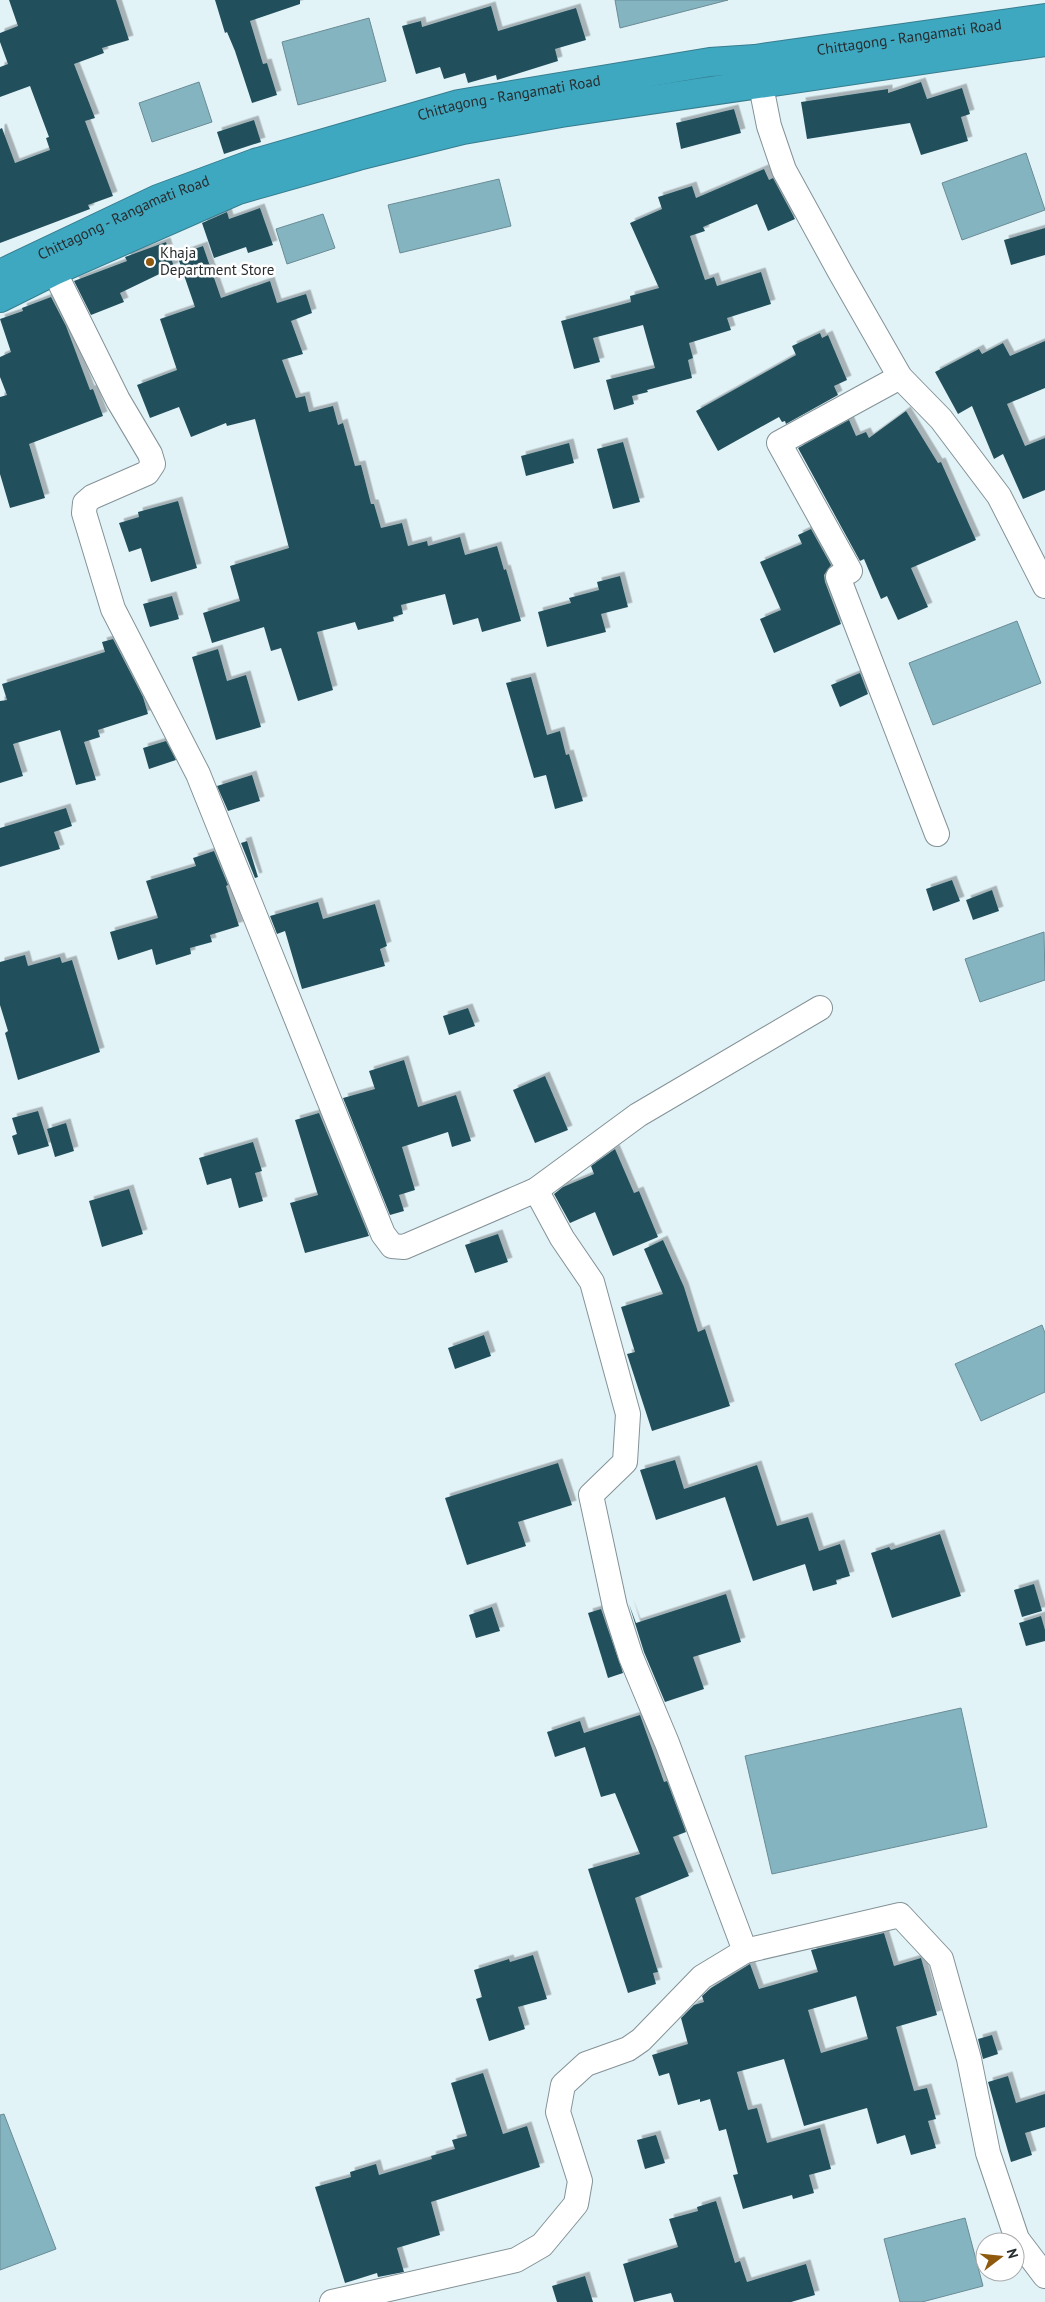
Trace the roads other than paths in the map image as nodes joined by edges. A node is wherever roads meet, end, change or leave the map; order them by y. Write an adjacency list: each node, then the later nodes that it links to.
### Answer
1 (1045, 18): 3 (highway, Chittagong - Rangamati Road)
2 (1045, 42): 3 (highway, Chittagong - Rangamati Road)
3 (758, 72): 4 (highway, Chittagong - Rangamati Road); 5 (highway, Chittagong - Rangamati Road); 7 (street)
4 (54, 271): 5 (highway, Chittagong - Rangamati Road); 11 (street)
5 (14, 274): 6 (highway, Chittagong - Rangamati Road)
6 (0, 298)
7 (900, 377): 8 (street); 9 (street)
8 (1045, 586)
9 (937, 834)
10 (820, 1008): 11 (street)
11 (536, 1190): 12 (street)
12 (745, 1951): 13 (street); 14 (street)
13 (1045, 2276)
14 (332, 2302)

